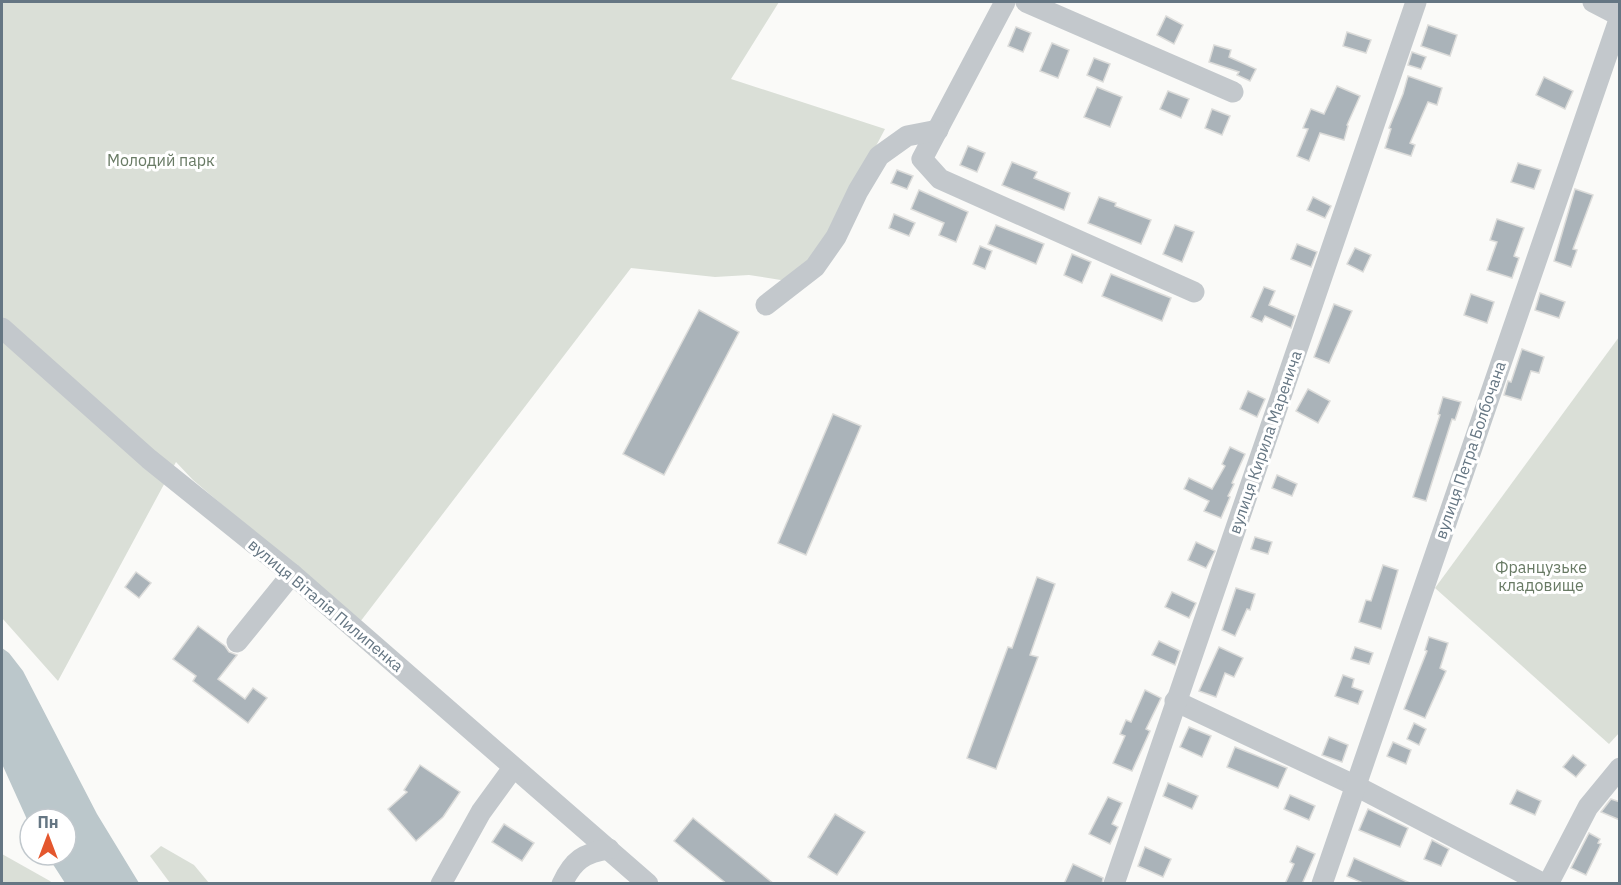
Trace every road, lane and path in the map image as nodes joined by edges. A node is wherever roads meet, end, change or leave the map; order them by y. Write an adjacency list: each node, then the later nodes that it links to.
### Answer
1 (1005, 2): 7 (street)
2 (1026, 2): 6 (street)
3 (1416, 2): 13 (street, вулиця Кирила Маренича)
4 (1593, 2): 5 (street)
5 (1620, 16): 16 (street, вулиця Петра Болбочана)
6 (1233, 92)
7 (938, 130): 8 (street); 9 (street)
8 (1194, 292)
9 (766, 305)
10 (2, 328): 11 (street, вулиця Віталія Пилипенка)
11 (292, 574): 12 (street); 14 (street, вулиця Віталія Пилипенка)
12 (237, 642)
13 (1175, 701): 16 (street); 21 (street, вулиця Кирила Маренича)
14 (513, 768): 17 (street, вулиця Віталія Пилипенка); 18 (street)
15 (1620, 768): 23 (street)
16 (1356, 786): 22 (street, вулиця Петра Болбочана); 23 (street)
17 (609, 849): 19 (street); 20 (street, вулиця Віталія Пилипенка)
18 (441, 884)
19 (562, 884)
20 (648, 884)
21 (1114, 884)
22 (1322, 884)
23 (1546, 884)

